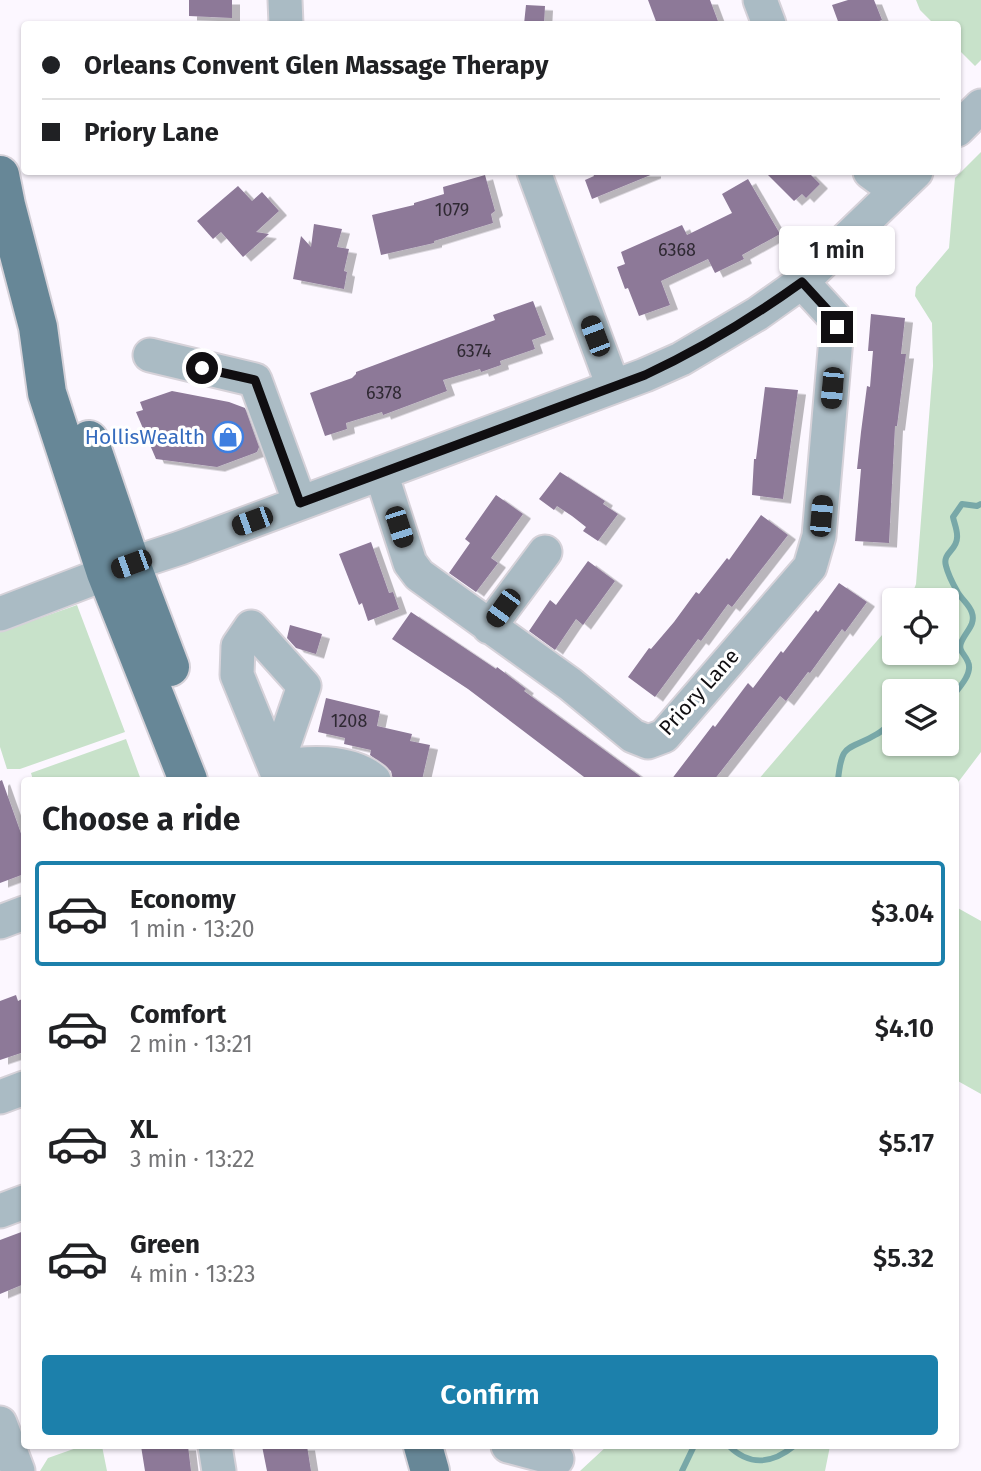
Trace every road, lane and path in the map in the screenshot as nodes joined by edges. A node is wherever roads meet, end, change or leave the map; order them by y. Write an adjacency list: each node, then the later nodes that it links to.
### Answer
1 (285, 0): 3 (street)
2 (760, 0): 4 (street)
3 (286, 21)
4 (768, 21)
5 (981, 107): 6 (street)
6 (961, 126)
7 (0, 175): 17 (main road)
8 (535, 175): 13 (street)
9 (882, 175): 10 (street)
10 (906, 181): 11 (street)
11 (802, 282): 13 (street); 19 (street, Priory Lane)
12 (150, 355): 15 (street)
13 (613, 386): 14 (street)
14 (381, 473): 15 (street); 19 (street, Priory Lane)
15 (300, 503): 17 (street)
16 (545, 552): 19 (street)
17 (118, 568): 18 (street); 21 (main road); 22 (main road)
18 (0, 614)
19 (489, 627)
20 (278, 774): 23 (street)
21 (187, 777)
22 (207, 777)
23 (369, 777)
24 (21, 914): 25 (street)
25 (0, 922)
26 (21, 1089): 27 (street)
27 (0, 1097)
28 (21, 1203): 29 (street)
29 (0, 1211)
30 (215, 1449): 35 (street)
31 (398, 1449): 36 (main road)
32 (424, 1449): 37 (main road)
33 (518, 1449): 34 (street)
34 (557, 1460)
35 (219, 1471)
36 (402, 1471)
37 (430, 1471)

